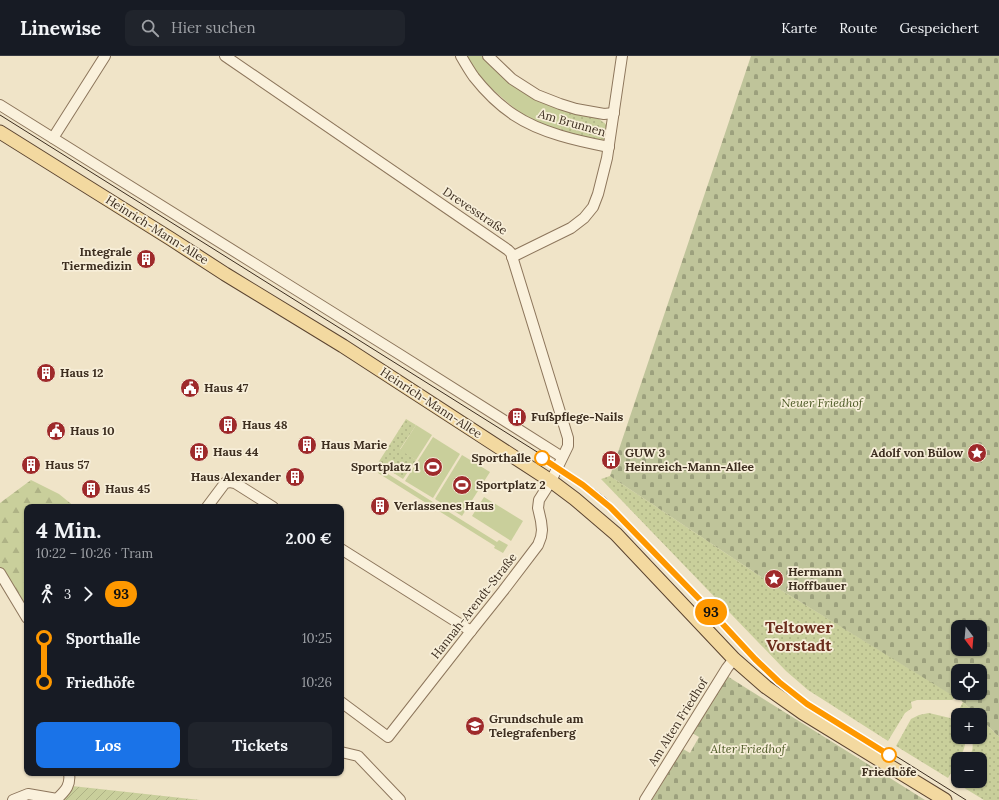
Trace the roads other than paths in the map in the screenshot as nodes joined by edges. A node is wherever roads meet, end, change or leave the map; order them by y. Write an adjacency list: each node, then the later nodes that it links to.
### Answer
1 (105, 56): 9 (street)
2 (225, 56): 11 (street, Drevesstraße)
3 (461, 56): 10 (street, Am Brunnen)
4 (488, 56): 7 (street, Am Brunnen)
5 (622, 56): 7 (street)
6 (0, 105): 9 (street, Heinrich-Mann-Allee)
7 (614, 113): 10 (street)
8 (0, 132): 13 (main road, Heinrich-Mann-Allee)
9 (53, 138): 12 (street, Heinrich-Mann-Allee)
10 (609, 147): 11 (street)
11 (512, 257): 12 (street, Drevesstraße)
12 (562, 457): 13 (street, Drevesstraße)
13 (551, 481): 19 (street, Hannah-Arendt-Straße); 20 (main road, Heinrich-Mann-Allee)
14 (209, 504): 15 (street)
15 (268, 504)
16 (344, 551): 19 (street)
17 (0, 573): 18 (street)
18 (24, 613)
19 (471, 631): 21 (street, Hannah-Arendt-Straße)
20 (734, 659): 27 (street, Am Alten Friedhof); 28 (main road, Heinrich-Mann-Allee)
21 (344, 704)
22 (344, 753): 26 (street)
23 (70, 776): 24 (street)
24 (57, 799): 25 (street)
25 (13, 800)
26 (400, 800)
27 (645, 800)
28 (945, 800)

